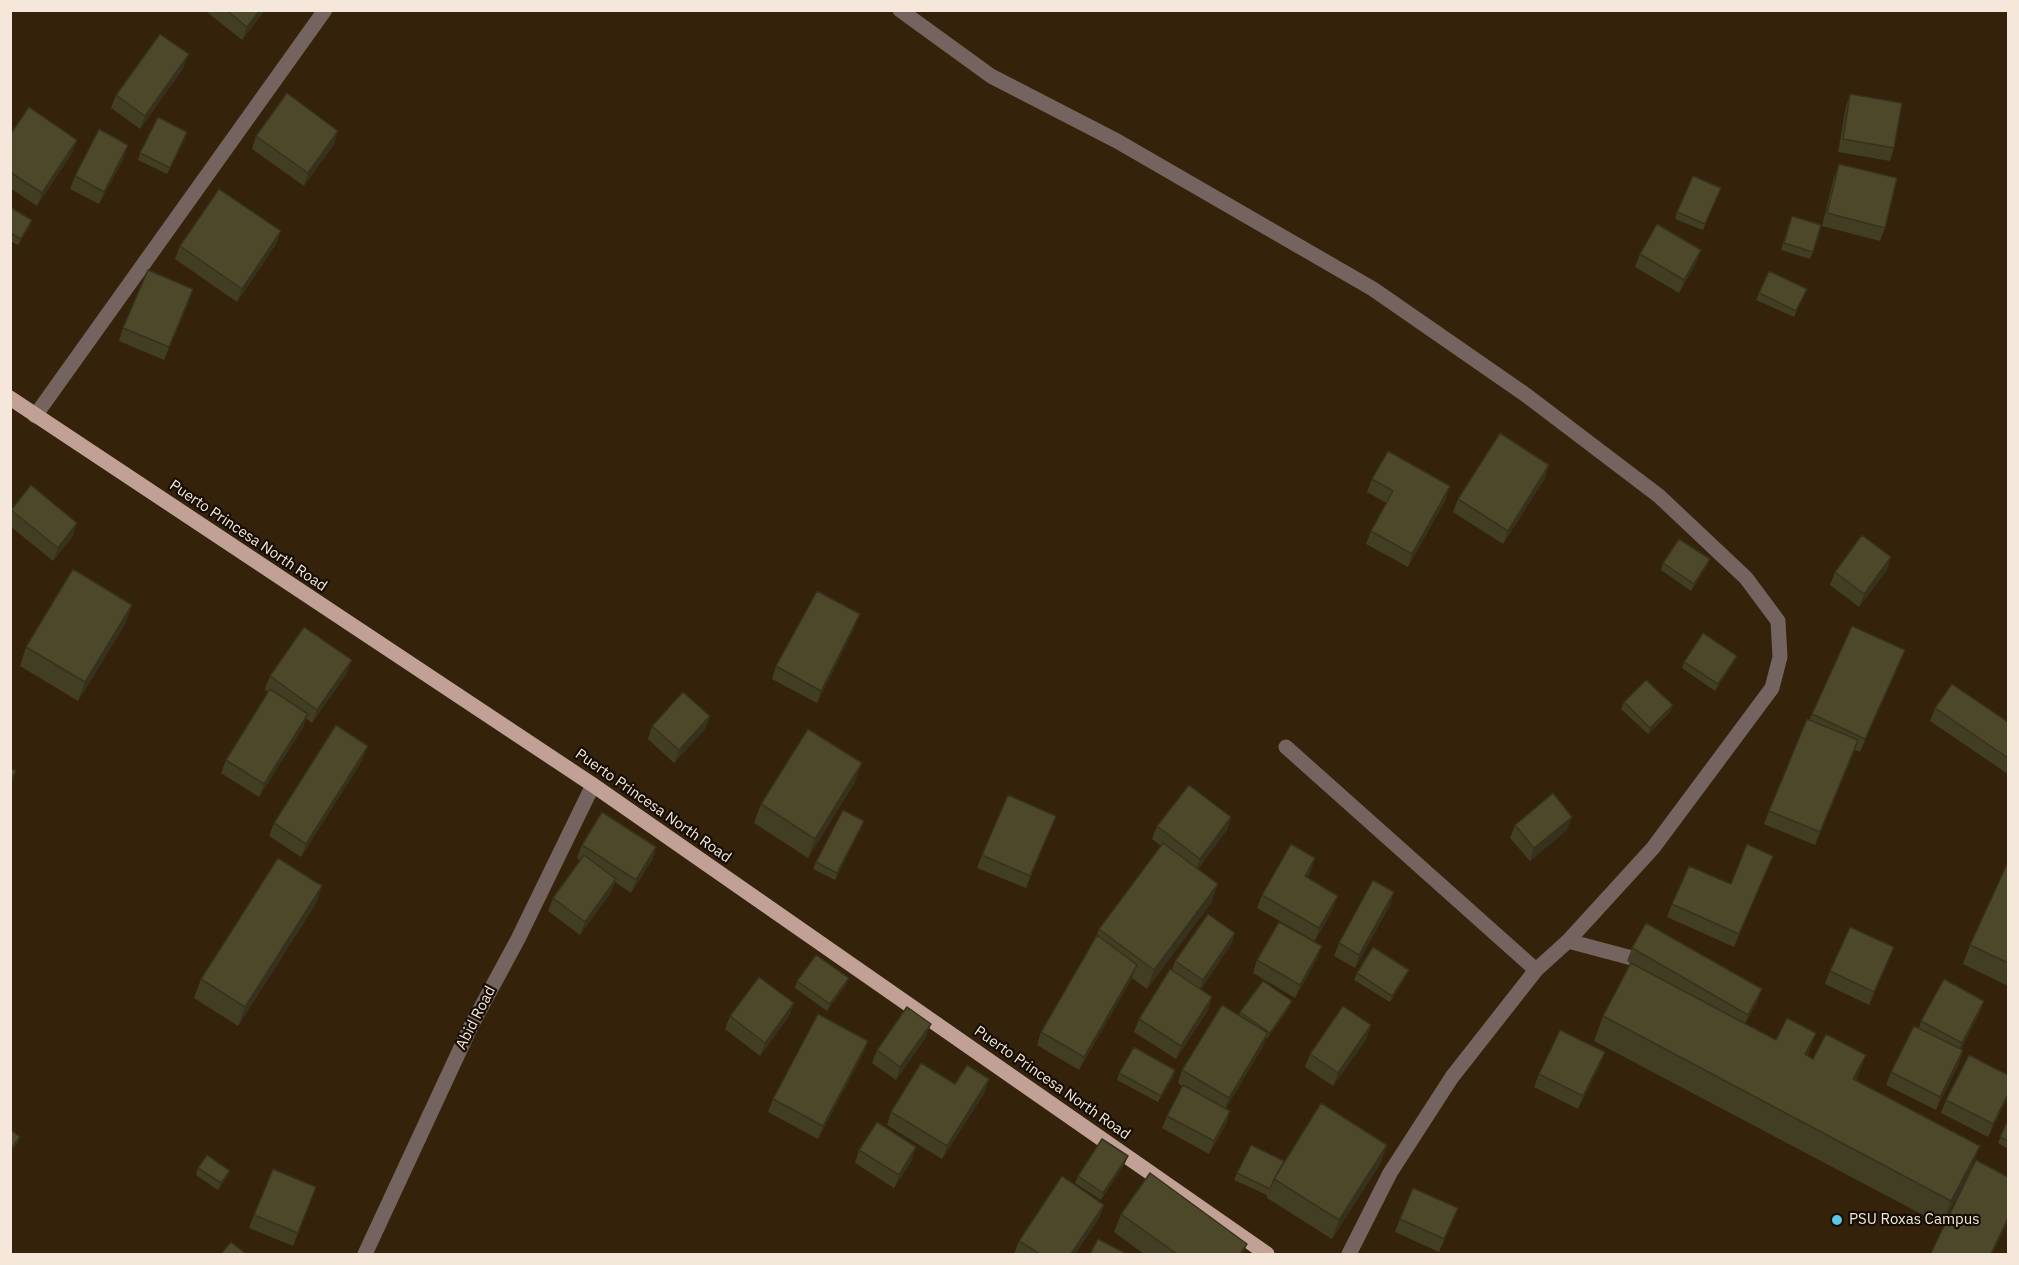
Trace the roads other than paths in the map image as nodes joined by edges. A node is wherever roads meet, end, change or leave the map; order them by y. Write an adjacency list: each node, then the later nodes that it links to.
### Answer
1 (325, 10): 4 (street)
2 (900, 10): 7 (street)
3 (10, 398): 4 (main road, Puerto Princesa North Road)
4 (35, 416): 6 (main road, Puerto Princesa North Road)
5 (1286, 747): 9 (street)
6 (593, 785): 10 (street, Abid Road); 11 (main road, Puerto Princesa North Road)
7 (1568, 941): 8 (street); 9 (street)
8 (1664, 967)
9 (1536, 970): 12 (street)
10 (365, 1254)
11 (1267, 1254)
12 (1349, 1254)

